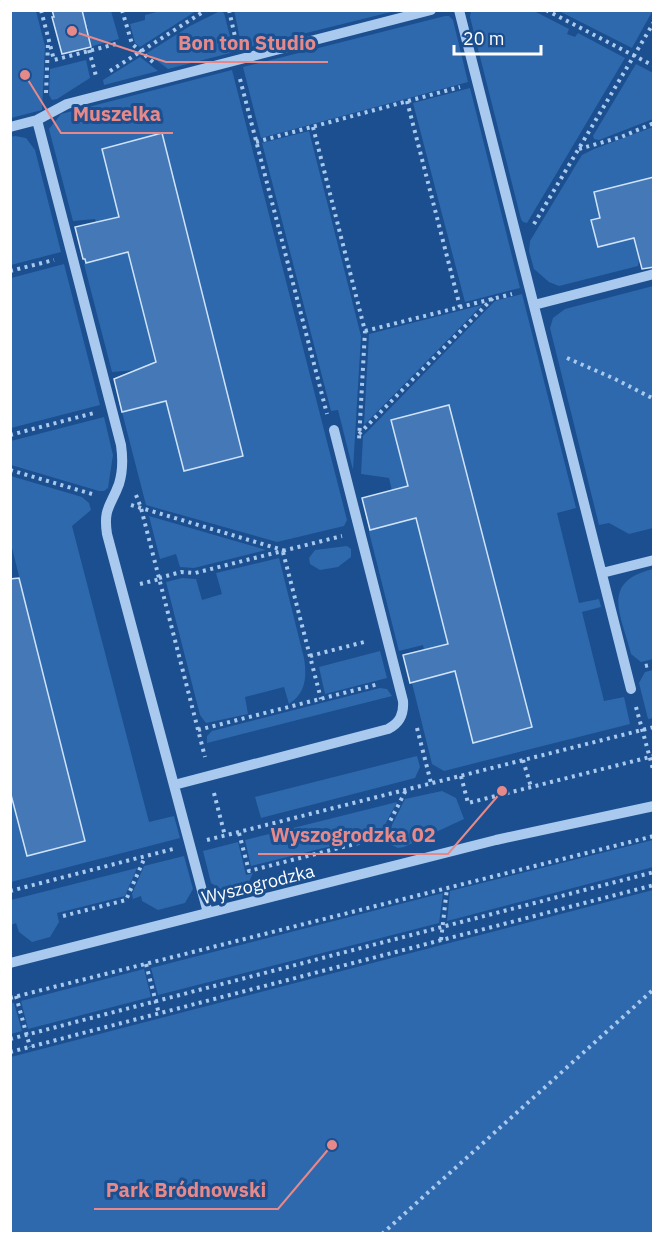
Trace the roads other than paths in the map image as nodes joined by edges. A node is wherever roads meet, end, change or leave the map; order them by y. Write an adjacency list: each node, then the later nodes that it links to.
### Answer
1 (431, 10): 3 (street)
2 (459, 10): 6 (street)
3 (41, 118): 4 (street); 11 (street)
4 (10, 127)
5 (654, 274): 6 (street)
6 (534, 305): 9 (street)
7 (334, 430): 11 (street)
8 (654, 560): 9 (street)
9 (602, 573): 10 (street)
10 (631, 689)
11 (174, 785): 13 (street)
12 (654, 806): 13 (street, Wyszogrodzka)
13 (208, 913): 14 (street, Wyszogrodzka)
14 (10, 963)

